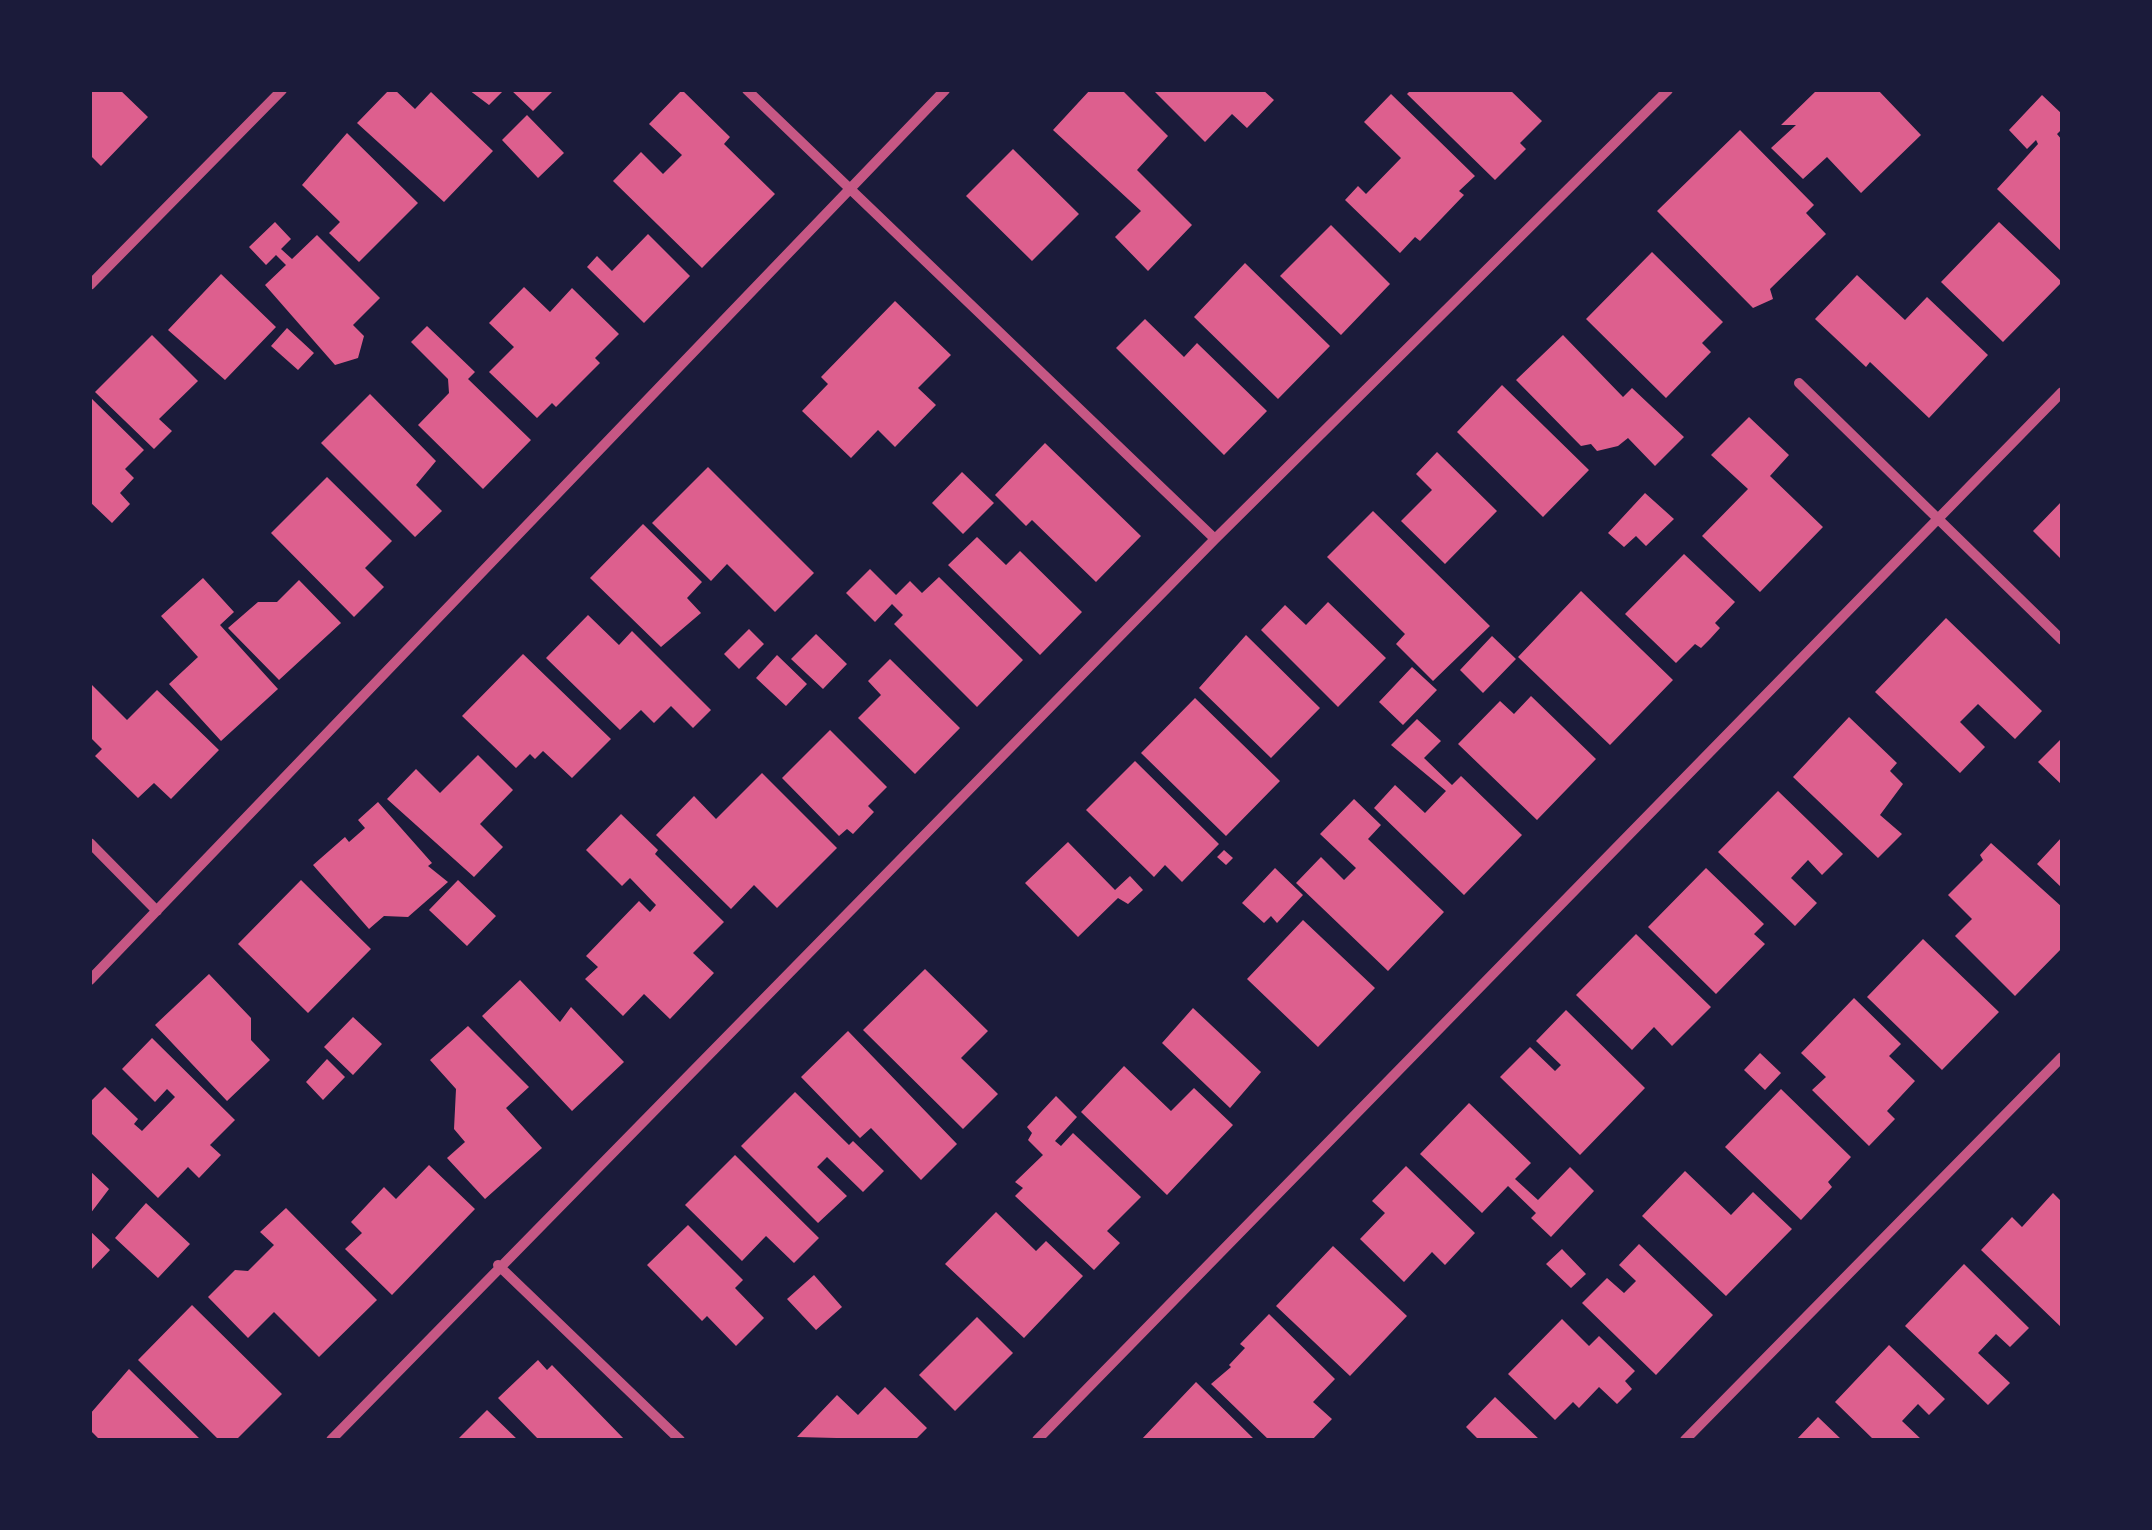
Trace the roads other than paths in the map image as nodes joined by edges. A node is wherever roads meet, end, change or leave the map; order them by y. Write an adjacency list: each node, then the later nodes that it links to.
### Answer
1 (282, 90): 6 (street)
2 (747, 90): 5 (street)
3 (945, 90): 5 (street)
4 (1668, 90): 10 (street)
5 (848, 187): 10 (street); 13 (street)
6 (90, 286)
7 (1799, 384): 9 (street)
8 (2062, 392): 9 (street)
9 (1939, 518): 11 (street); 19 (street)
10 (1215, 539): 16 (street)
11 (2062, 640)
12 (90, 843): 13 (street)
13 (157, 911): 14 (street)
14 (90, 980)
15 (2062, 1058): 20 (street)
16 (498, 1265): 17 (street); 18 (street)
17 (331, 1440)
18 (680, 1440)
19 (1038, 1440)
20 (1685, 1440)

